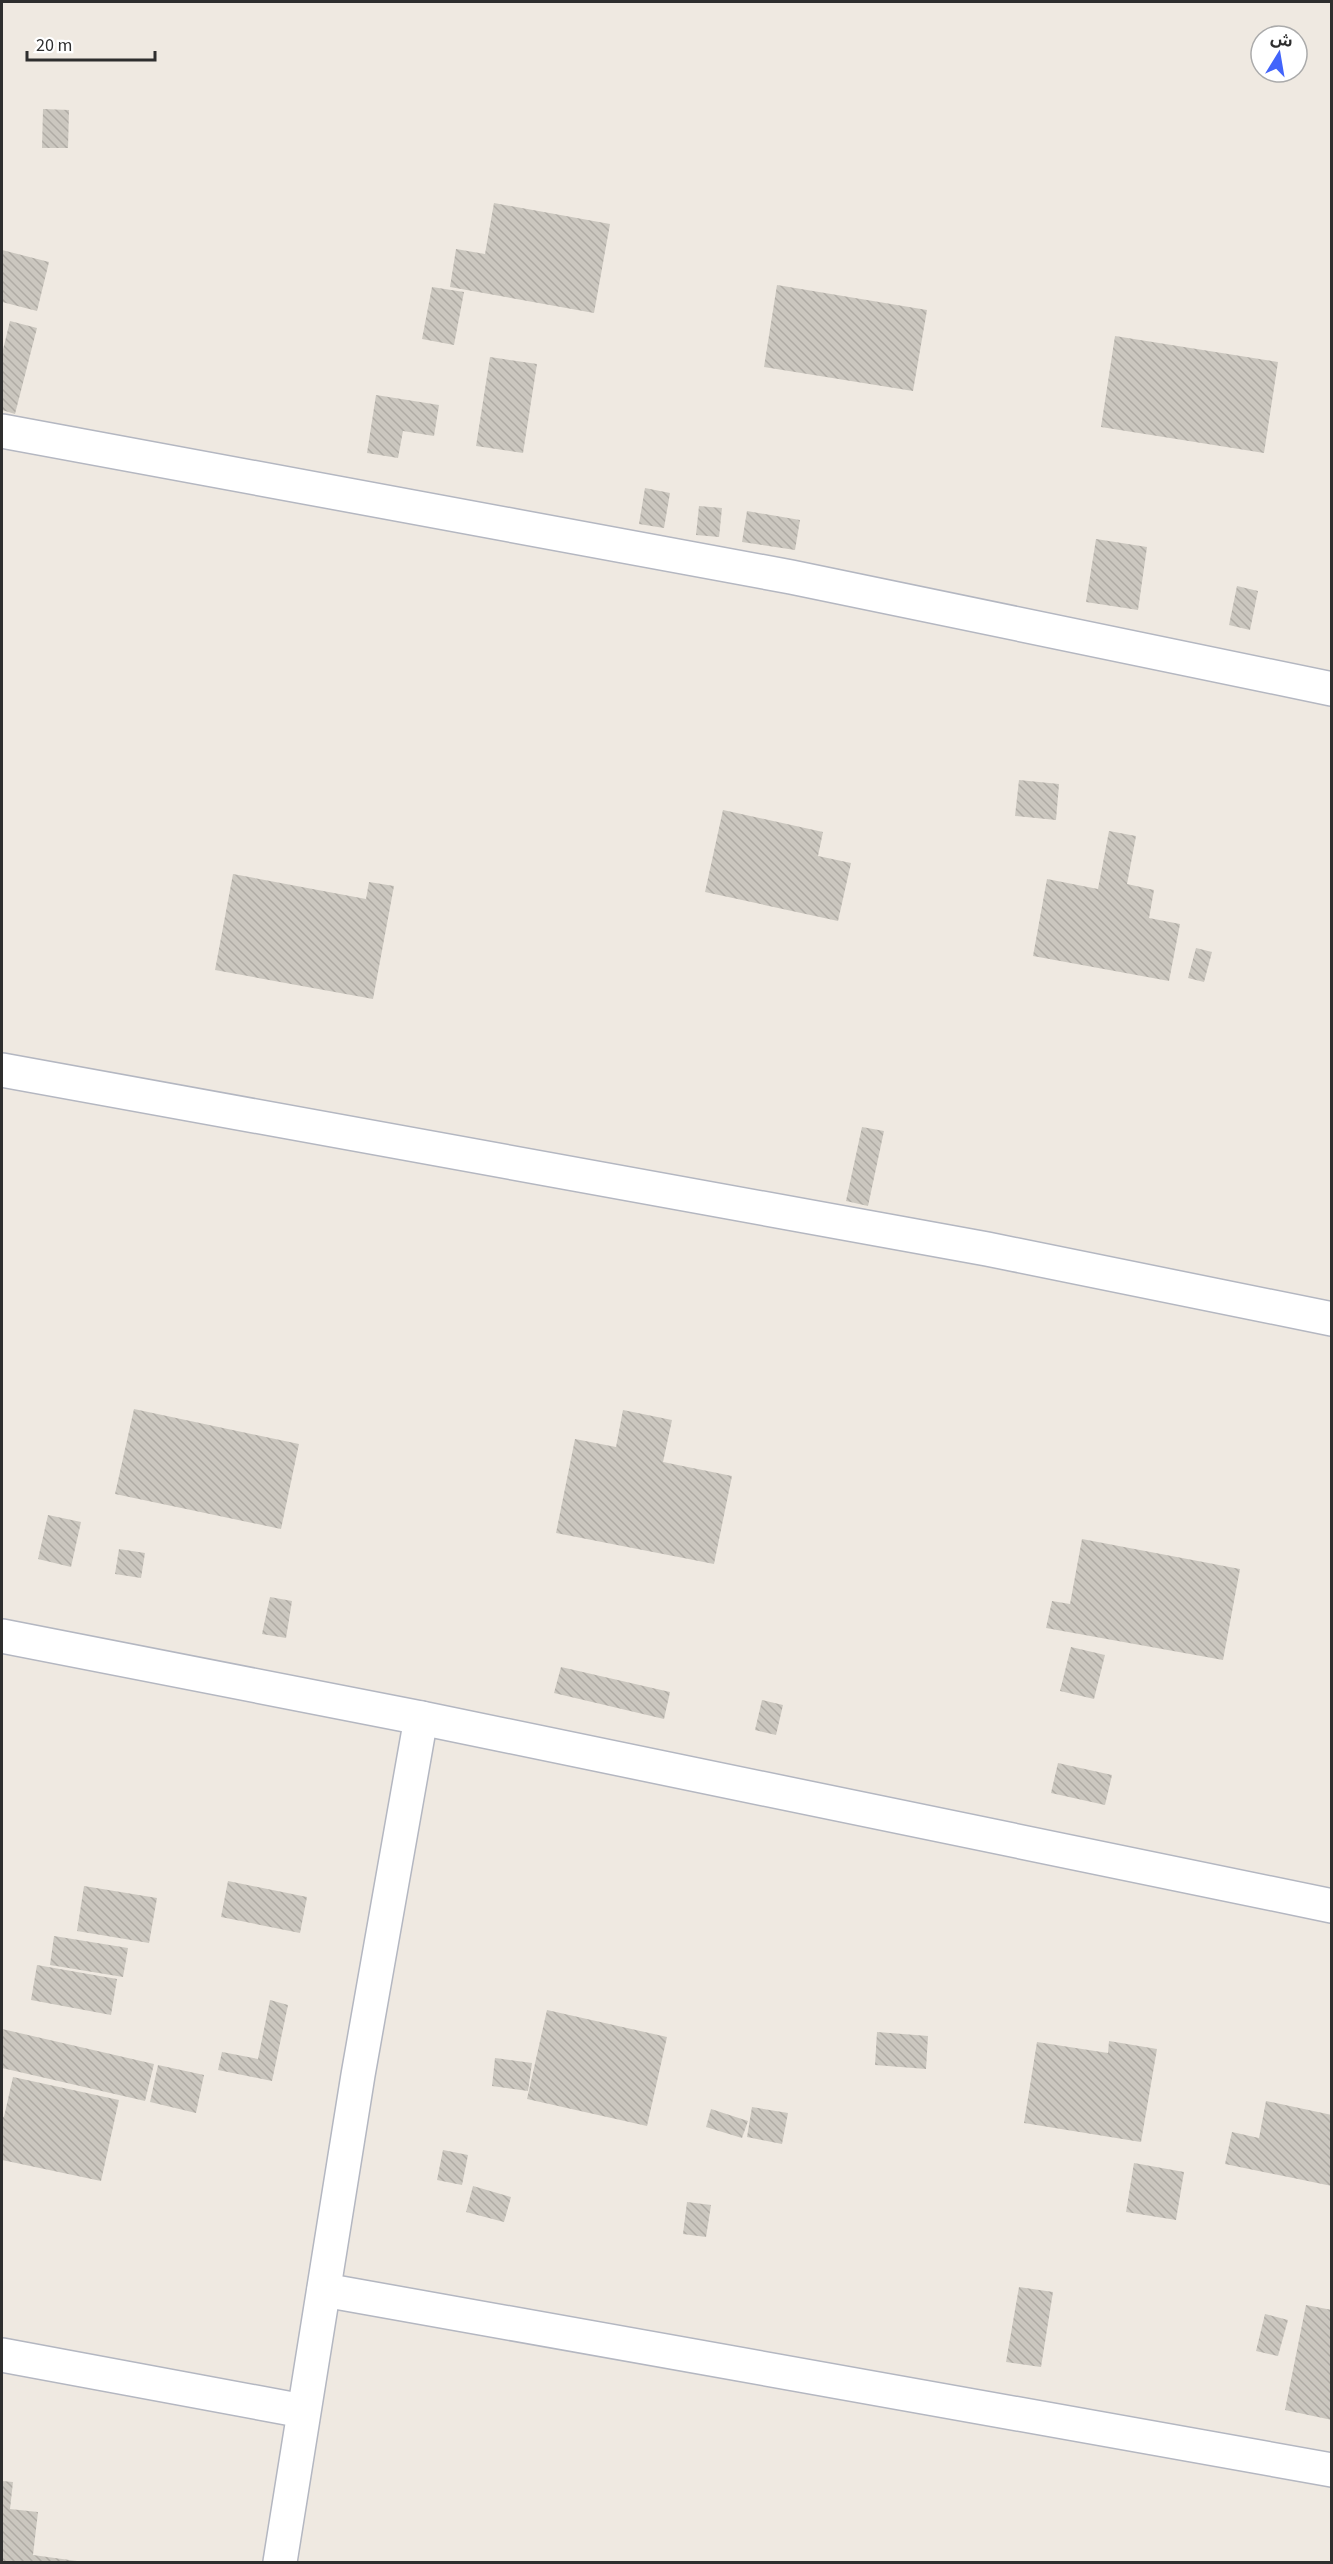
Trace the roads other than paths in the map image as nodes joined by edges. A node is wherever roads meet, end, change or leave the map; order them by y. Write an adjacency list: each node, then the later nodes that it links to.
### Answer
1 (2, 431): 2 (street)
2 (1332, 689)
3 (2, 1070): 4 (street)
4 (1332, 1319)
5 (2, 1636): 6 (street)
6 (422, 1718): 7 (street); 8 (street)
7 (1332, 1906)
8 (324, 2290): 10 (street); 11 (street)
9 (2, 2355): 10 (street)
10 (303, 2410): 12 (street)
11 (1332, 2470)
12 (280, 2562)

